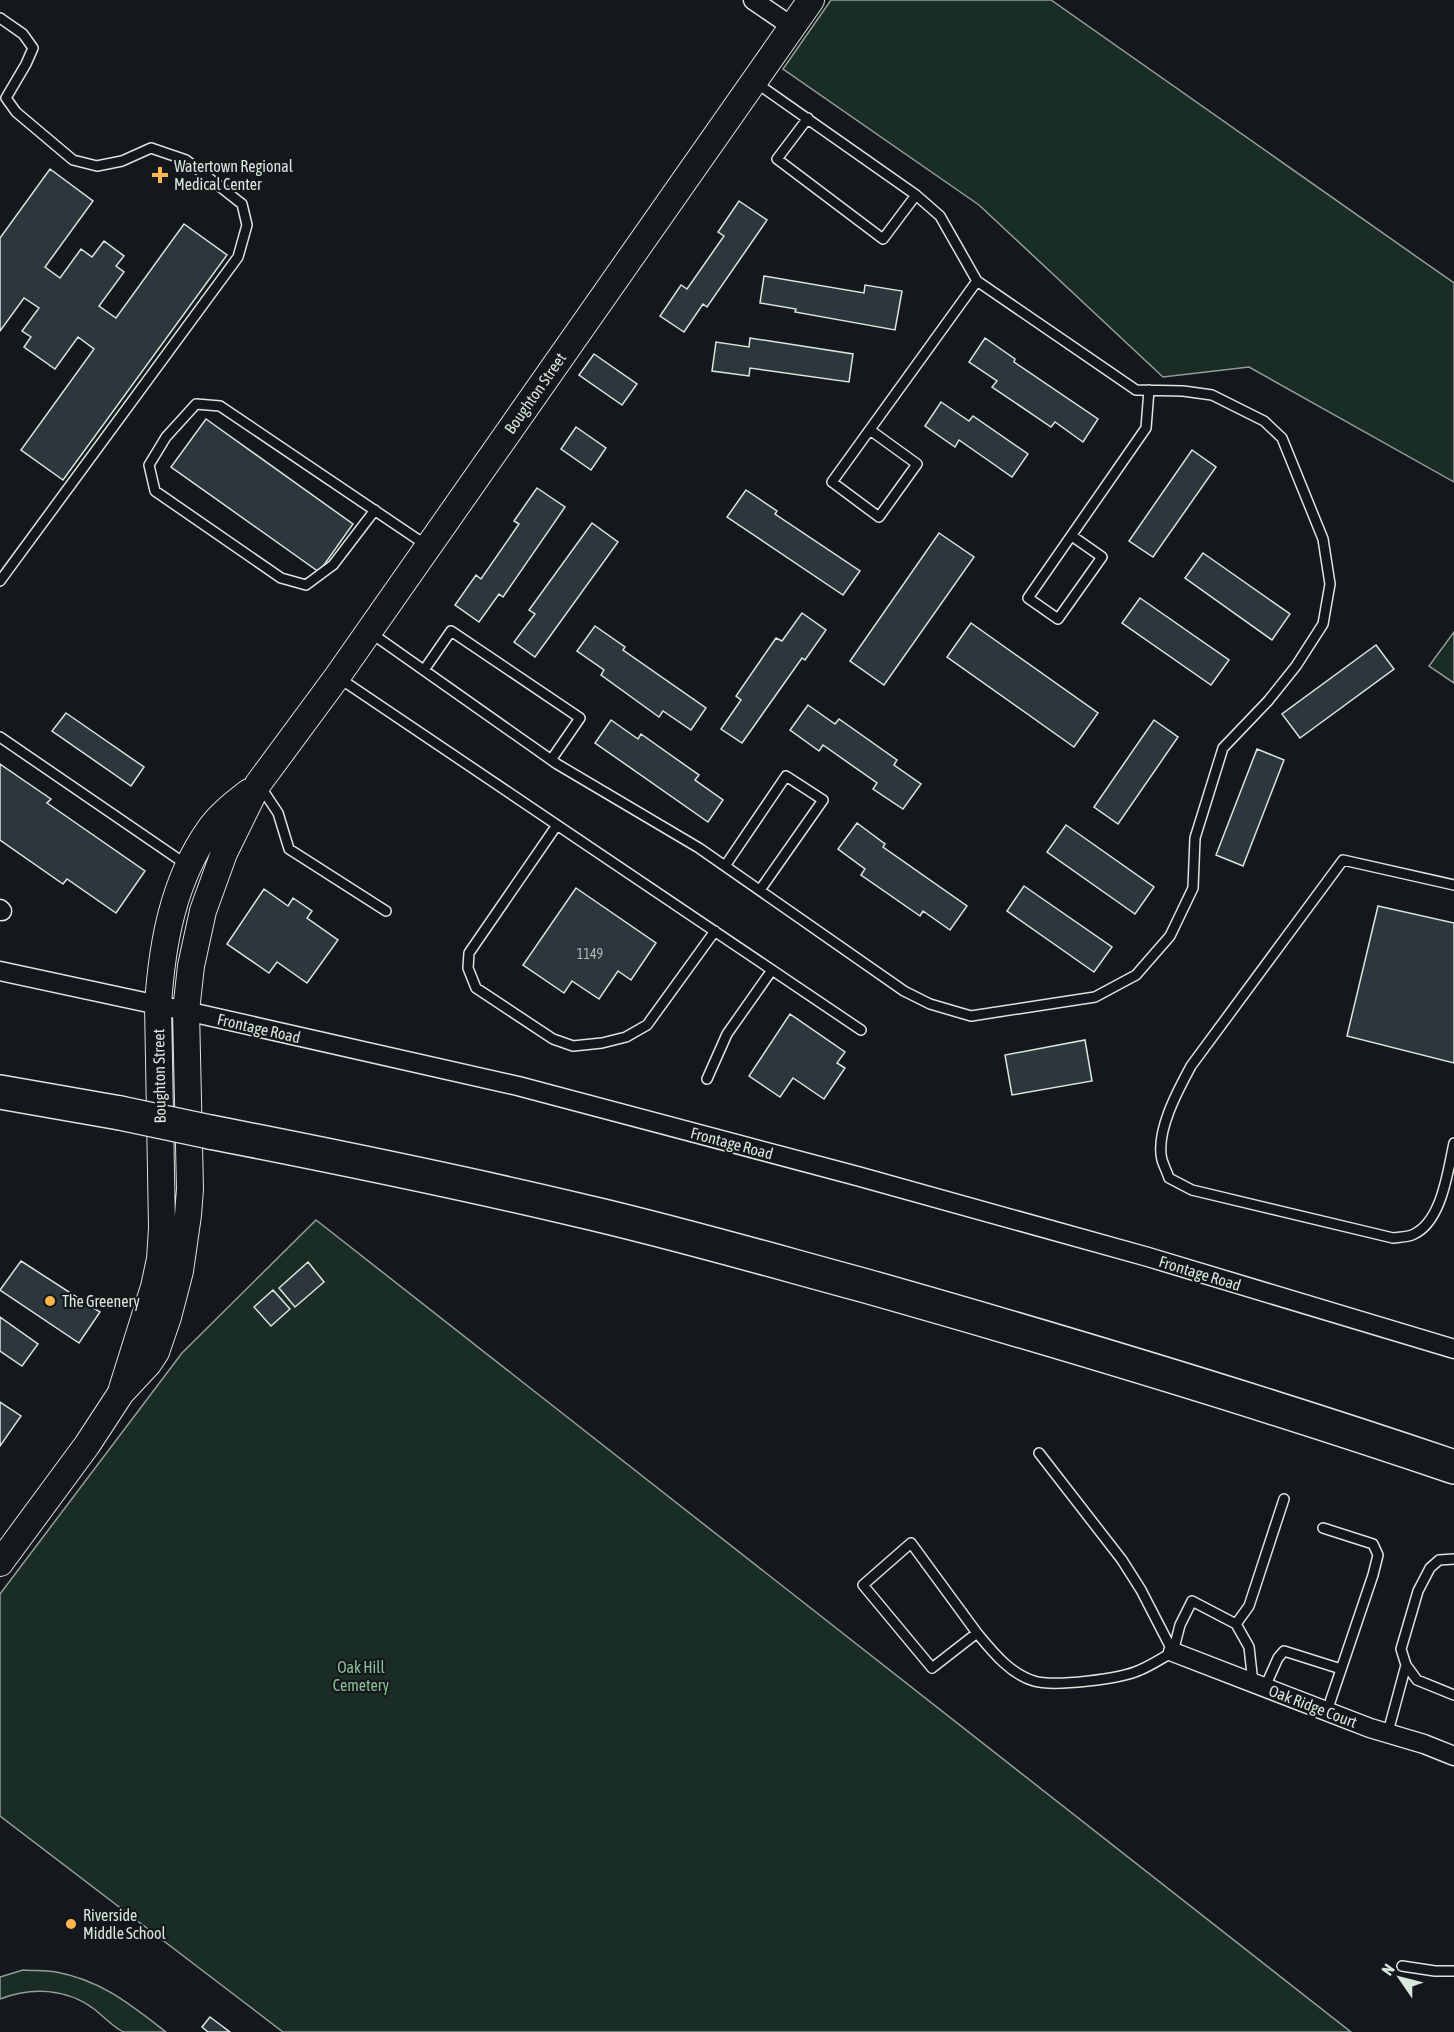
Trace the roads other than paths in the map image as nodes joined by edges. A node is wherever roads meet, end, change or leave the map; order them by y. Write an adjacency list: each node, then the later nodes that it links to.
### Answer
1 (753, 0): 4 (street)
2 (811, 0): 4 (street, Boughton Street)
3 (0, 18): 14 (lane)
4 (791, 26): 5 (street, Boughton Street)
5 (753, 81): 6 (lane); 13 (street, Boughton Street)
6 (808, 118): 7 (lane); 7 (lane)
7 (916, 195): 8 (lane)
8 (977, 281): 9 (lane); 10 (lane)
9 (1149, 390): 12 (lane); 25 (lane)
10 (870, 430): 10 (lane)
11 (375, 510): 11 (lane); 13 (lane)
12 (1072, 536): 12 (lane)
13 (428, 546): 15 (street, Boughton Street)
14 (0, 581)
15 (369, 631): 16 (lane); 17 (street, Boughton Street)
16 (424, 670): 19 (lane); 19 (lane)
17 (337, 677): 20 (street, Boughton Street); 21 (lane)
18 (0, 737): 23 (lane)
19 (551, 760): 22 (lane)
20 (258, 784): 23 (street, Boughton Street); 26 (lane); 31 (street, Boughton Street)
21 (557, 825): 27 (lane); 27 (lane)
22 (725, 866): 25 (lane); 25 (lane)
23 (189, 867): 30 (street, Boughton Street)
24 (1454, 885): 35 (lane)
25 (760, 890)
26 (386, 911)
27 (715, 931): 28 (lane)
28 (772, 970): 32 (lane); 33 (lane)
29 (0, 971): 30 (street, Frontage Road)
30 (158, 1005): 31 (street, Frontage Road); 37 (street, Boughton Street)
31 (186, 1011): 36 (street, Frontage Road); 37 (street, Boughton Street)
32 (861, 1030)
33 (707, 1079)
34 (0, 1092): 39 (highway, bridge)
35 (1454, 1144)
36 (1454, 1349)
37 (121, 1394): 43 (street, Boughton Street)
38 (1039, 1453): 46 (lane)
39 (1454, 1467)
40 (1284, 1499): 44 (lane)
41 (1323, 1527): 48 (lane)
42 (1454, 1559): 47 (lane)
43 (0, 1563)
44 (1236, 1624): 46 (lane); 49 (lane)
45 (977, 1633): 45 (lane); 46 (lane)
46 (1173, 1652): 49 (street, Oak Ridge Court)
47 (1406, 1665): 50 (lane); 52 (lane)
48 (1341, 1669): 49 (lane); 51 (lane)
49 (1259, 1685): 51 (street, Oak Ridge Court)
50 (1454, 1695)
51 (1327, 1711): 52 (street, Oak Ridge Court)
52 (1388, 1732): 53 (street, Oak Ridge Court)
53 (1454, 1756)
54 (1402, 1966): 55 (lane)
55 (1454, 1971)

